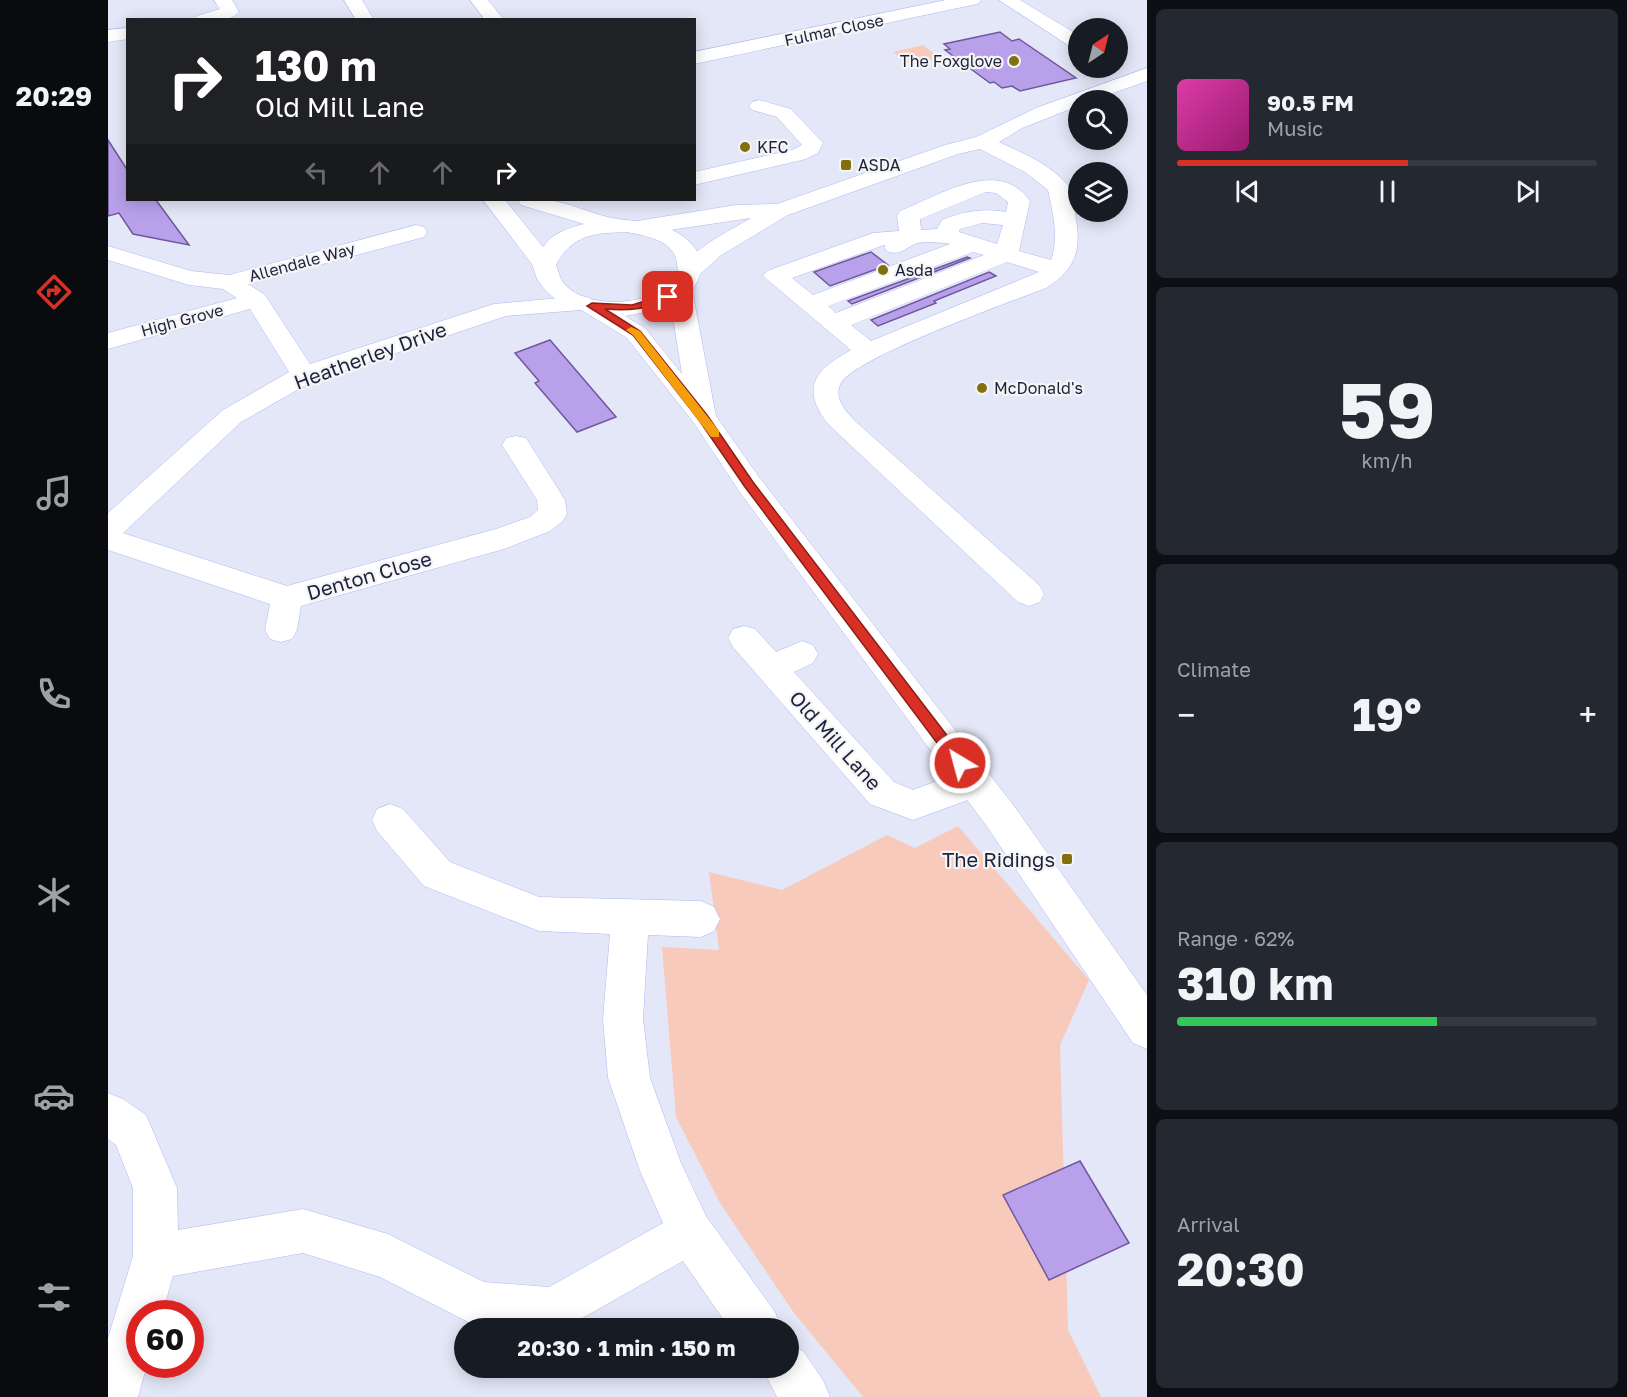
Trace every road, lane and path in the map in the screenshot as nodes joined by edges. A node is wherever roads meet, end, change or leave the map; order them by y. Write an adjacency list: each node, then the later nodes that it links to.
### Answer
1 (223, 0): 6 (street)
2 (353, 0): 7 (street)
3 (479, 0): 8 (street)
4 (972, 0): 12 (street, Fulmar Close)
5 (1008, 0): 11 (street)
6 (210, 18)
7 (364, 18)
8 (493, 18)
9 (126, 33): 10 (street)
10 (108, 36)
11 (1068, 37)
12 (696, 58)
13 (1128, 69): 14 (street)
14 (1144, 76): 16 (street)
15 (759, 106): 17 (street)
16 (983, 142): 20 (street); 31 (street)
17 (696, 179)
18 (495, 201): 30 (street)
19 (532, 201): 22 (street)
20 (780, 210): 23 (street); 32 (street)
21 (1016, 220): 25 (street); 26 (street); 29 (street)
22 (614, 225): 23 (street); 30 (street)
23 (643, 227): 32 (street)
24 (416, 232): 33 (street, Allendale Way)
25 (947, 236): 26 (street); 27 (street)
26 (911, 237): 36 (street)
27 (972, 244): 29 (street); 36 (street)
28 (108, 252): 33 (street)
29 (1006, 254): 31 (street); 38 (street)
30 (546, 268): 35 (street); 37 (street, Heatherley Drive)
31 (1056, 270): 40 (street)
32 (685, 280): 35 (street); 42 (street)
33 (229, 282): 34 (street)
34 (256, 300): 39 (street, High Grove); 41 (street)
35 (587, 304): 37 (street, Heatherley Drive); 42 (street)
36 (811, 304): 38 (street)
37 (503, 309): 41 (street, Heatherley Drive)
38 (834, 323): 40 (street)
39 (108, 340)
40 (868, 351): 46 (street)
41 (304, 375): 44 (street, Heatherley Drive)
42 (703, 417): 52 (street)
43 (516, 445): 47 (street, Denton Close)
44 (108, 530)
45 (108, 539): 47 (street, Denton Close)
46 (1029, 594)
47 (287, 598): 48 (street)
48 (281, 630)
49 (744, 638): 51 (street, Old Mill Lane)
50 (802, 654): 51 (street, Old Mill Lane)
51 (771, 669): 52 (street, Old Mill Lane)
52 (975, 782): 56 (street)
53 (390, 820): 54 (street)
54 (630, 918): 55 (street); 58 (street)
55 (701, 919)
56 (1146, 1026)
57 (108, 1114): 59 (street)
58 (690, 1232): 59 (street); 60 (street)
59 (156, 1256): 62 (street)
60 (750, 1318)
61 (793, 1378): 63 (street)
62 (114, 1397)
63 (806, 1397)

